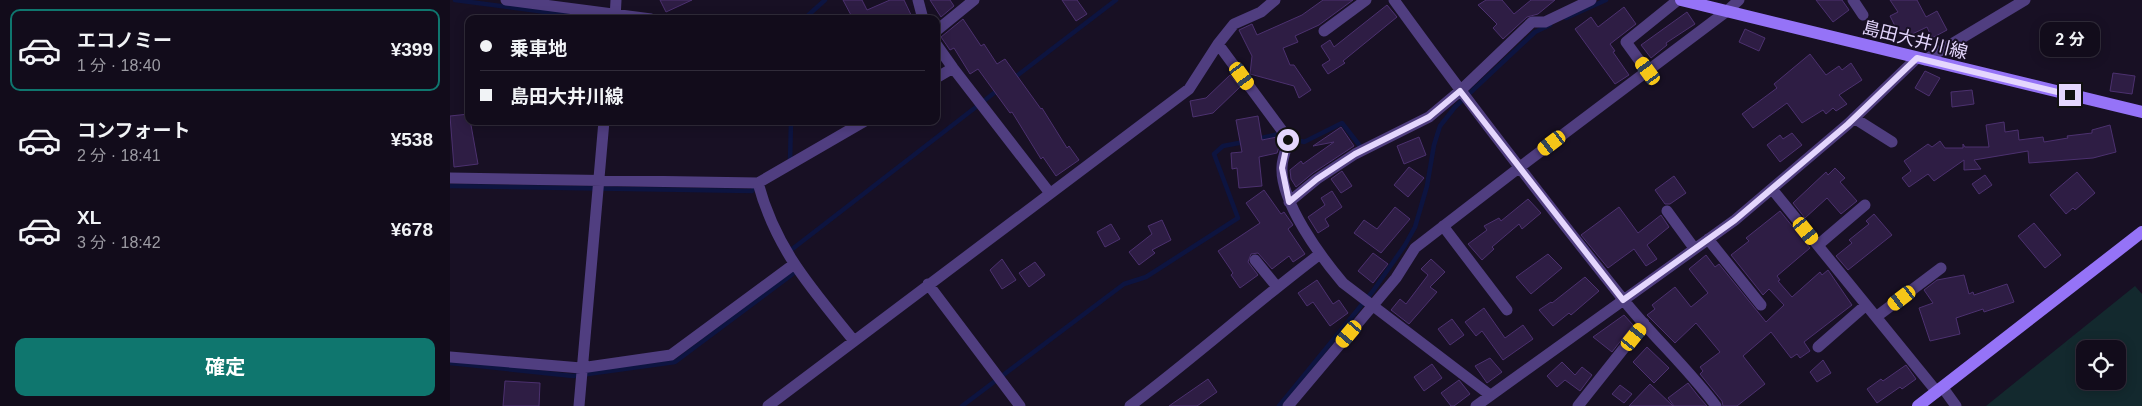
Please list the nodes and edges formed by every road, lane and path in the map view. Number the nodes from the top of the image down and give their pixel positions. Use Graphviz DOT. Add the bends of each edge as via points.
graph roads {
  1 [pos="506,0"];
  2 [pos="616,0"];
  3 [pos="918,0"];
  4 [pos="974,0"];
  5 [pos="1275,0"];
  6 [pos="1366,0"];
  7 [pos="1394,0"];
  8 [pos="1590,0"];
  9 [pos="1680,0"];
  10 [pos="1739,0"];
  11 [pos="1853,0"];
  12 [pos="2025,0"];
  13 [pos="1727,12"];
  14 [pos="602,15"];
  15 [pos="615,15"];
  16 [pos="922,15"];
  17 [pos="1863,15"];
  18 [pos="940,28"];
  19 [pos="1324,31"];
  20 [pos="1218,44"];
  21 [pos="940,50"];
  22 [pos="1921,59"];
  23 [pos="953,68"];
  24 [pos="1648,71"];
  25 [pos="940,76"];
  26 [pos="1460,91"];
  27 [pos="2142,112"];
  28 [pos="1854,118"];
  29 [pos="604,125"];
  30 [pos="857,125"];
  31 [pos="1892,142"];
  32 [pos="1520,167"];
  33 [pos="450,178"];
  34 [pos="598,181"];
  35 [pos="758,184"];
  36 [pos="1772,189"];
  37 [pos="1050,192"];
  38 [pos="1289,202"];
  39 [pos="1865,205"];
  40 [pos="1667,212"];
  41 [pos="1443,226"];
  42 [pos="2142,232"];
  43 [pos="1708,239"];
  44 [pos="1818,246"];
  45 [pos="1694,248"];
  46 [pos="1320,254"];
  47 [pos="1255,260"];
  48 [pos="793,264"];
  49 [pos="1941,268"];
  50 [pos="928,284"];
  51 [pos="1277,287"];
  52 [pos="1623,300"];
  53 [pos="1374,305"];
  54 [pos="1761,305"];
  55 [pos="1866,305"];
  56 [pos="1507,310"];
  57 [pos="1876,317"];
  58 [pos="1644,323"];
  59 [pos="854,341"];
  60 [pos="1818,347"];
  61 [pos="450,357"];
  62 [pos="581,368"];
  63 [pos="1940,390"];
  64 [pos="1490,395"];
  65 [pos="1581,405"];
  66 [pos="579,406"];
  67 [pos="768,406"];
  68 [pos="1020,406"];
  69 [pos="1130,406"];
  70 [pos="1288,406"];
  71 [pos="1476,406"];
  72 [pos="1716,406"];
  73 [pos="1918,406"];
  74 [pos="1956,406"];
  1 -- 14 [label="street"];
  2 -- 15 [label="street"];
  3 -- 16 [label="street"];
  4 -- 18 [label="street"];
  5 -- 20 [label="street" via="1262,12 1234,24"];
  6 -- 19 [label="street"];
  7 -- 26 [label="street"];
  8 -- 26 [label="street" via="1545,22 1532,22"];
  9 -- 13 [label="main road, 島田大井川線"];
  9 -- 24 [label="street" via="1626,42"];
  10 -- 13 [label="street"];
  11 -- 17 [label="street"];
  12 -- 22 [label="street"];
  13 -- 22 [label="main road, 島田大井川線"];
  13 -- 24 [label="street"];
  20 -- 37 [label="street" via="1189,89"];
  20 -- 38 [label="street" via="1288,140 1282,168"];
  21 -- 23 [label="street"];
  22 -- 27 [label="main road, 島田大井川線"];
  22 -- 28 [label="street"];
  23 -- 25 [label="street"];
  23 -- 37 [label="street"];
  24 -- 32 [label="street"];
  26 -- 32 [label="street"];
  26 -- 38 [label="street" via="1429,117 1355,154"];
  28 -- 31 [label="street"];
  28 -- 36 [label="street"];
  29 -- 34 [label="street"];
  30 -- 35 [label="street"];
  32 -- 41 [label="street"];
  32 -- 52 [label="street"];
  33 -- 34 [label="street"];
  34 -- 35 [label="street"];
  34 -- 62 [label="street"];
  35 -- 48 [label="street" via="764,205"];
  36 -- 43 [label="street"];
  36 -- 44 [label="street"];
  37 -- 50 [label="street"];
  38 -- 46 [label="street"];
  39 -- 44 [label="street"];
  40 -- 45 [label="street"];
  41 -- 53 [label="street" via="1415,248"];
  41 -- 56 [label="street"];
  42 -- 63 [label="main road"];
  43 -- 45 [label="street"];
  43 -- 54 [label="street"];
  44 -- 55 [label="street"];
  45 -- 52 [label="street"];
  46 -- 51 [label="street"];
  46 -- 53 [label="street" via="1343,283"];
  47 -- 51 [label="street"];
  48 -- 59 [label="street"];
  48 -- 62 [label="street" via="671,355"];
  49 -- 57 [label="street"];
  50 -- 59 [label="street"];
  50 -- 68 [label="street"];
  51 -- 69 [label="street"];
  52 -- 58 [label="street"];
  52 -- 64 [label="street"];
  53 -- 64 [label="street"];
  53 -- 70 [label="street"];
  55 -- 57 [label="street"];
  55 -- 60 [label="street"];
  57 -- 63 [label="street"];
  58 -- 65 [label="street"];
  58 -- 72 [label="street"];
  59 -- 67 [label="street"];
  61 -- 62 [label="street"];
  62 -- 66 [label="street"];
  63 -- 73 [label="main road"];
  63 -- 74 [label="street"];
  64 -- 71 [label="street"];
}
